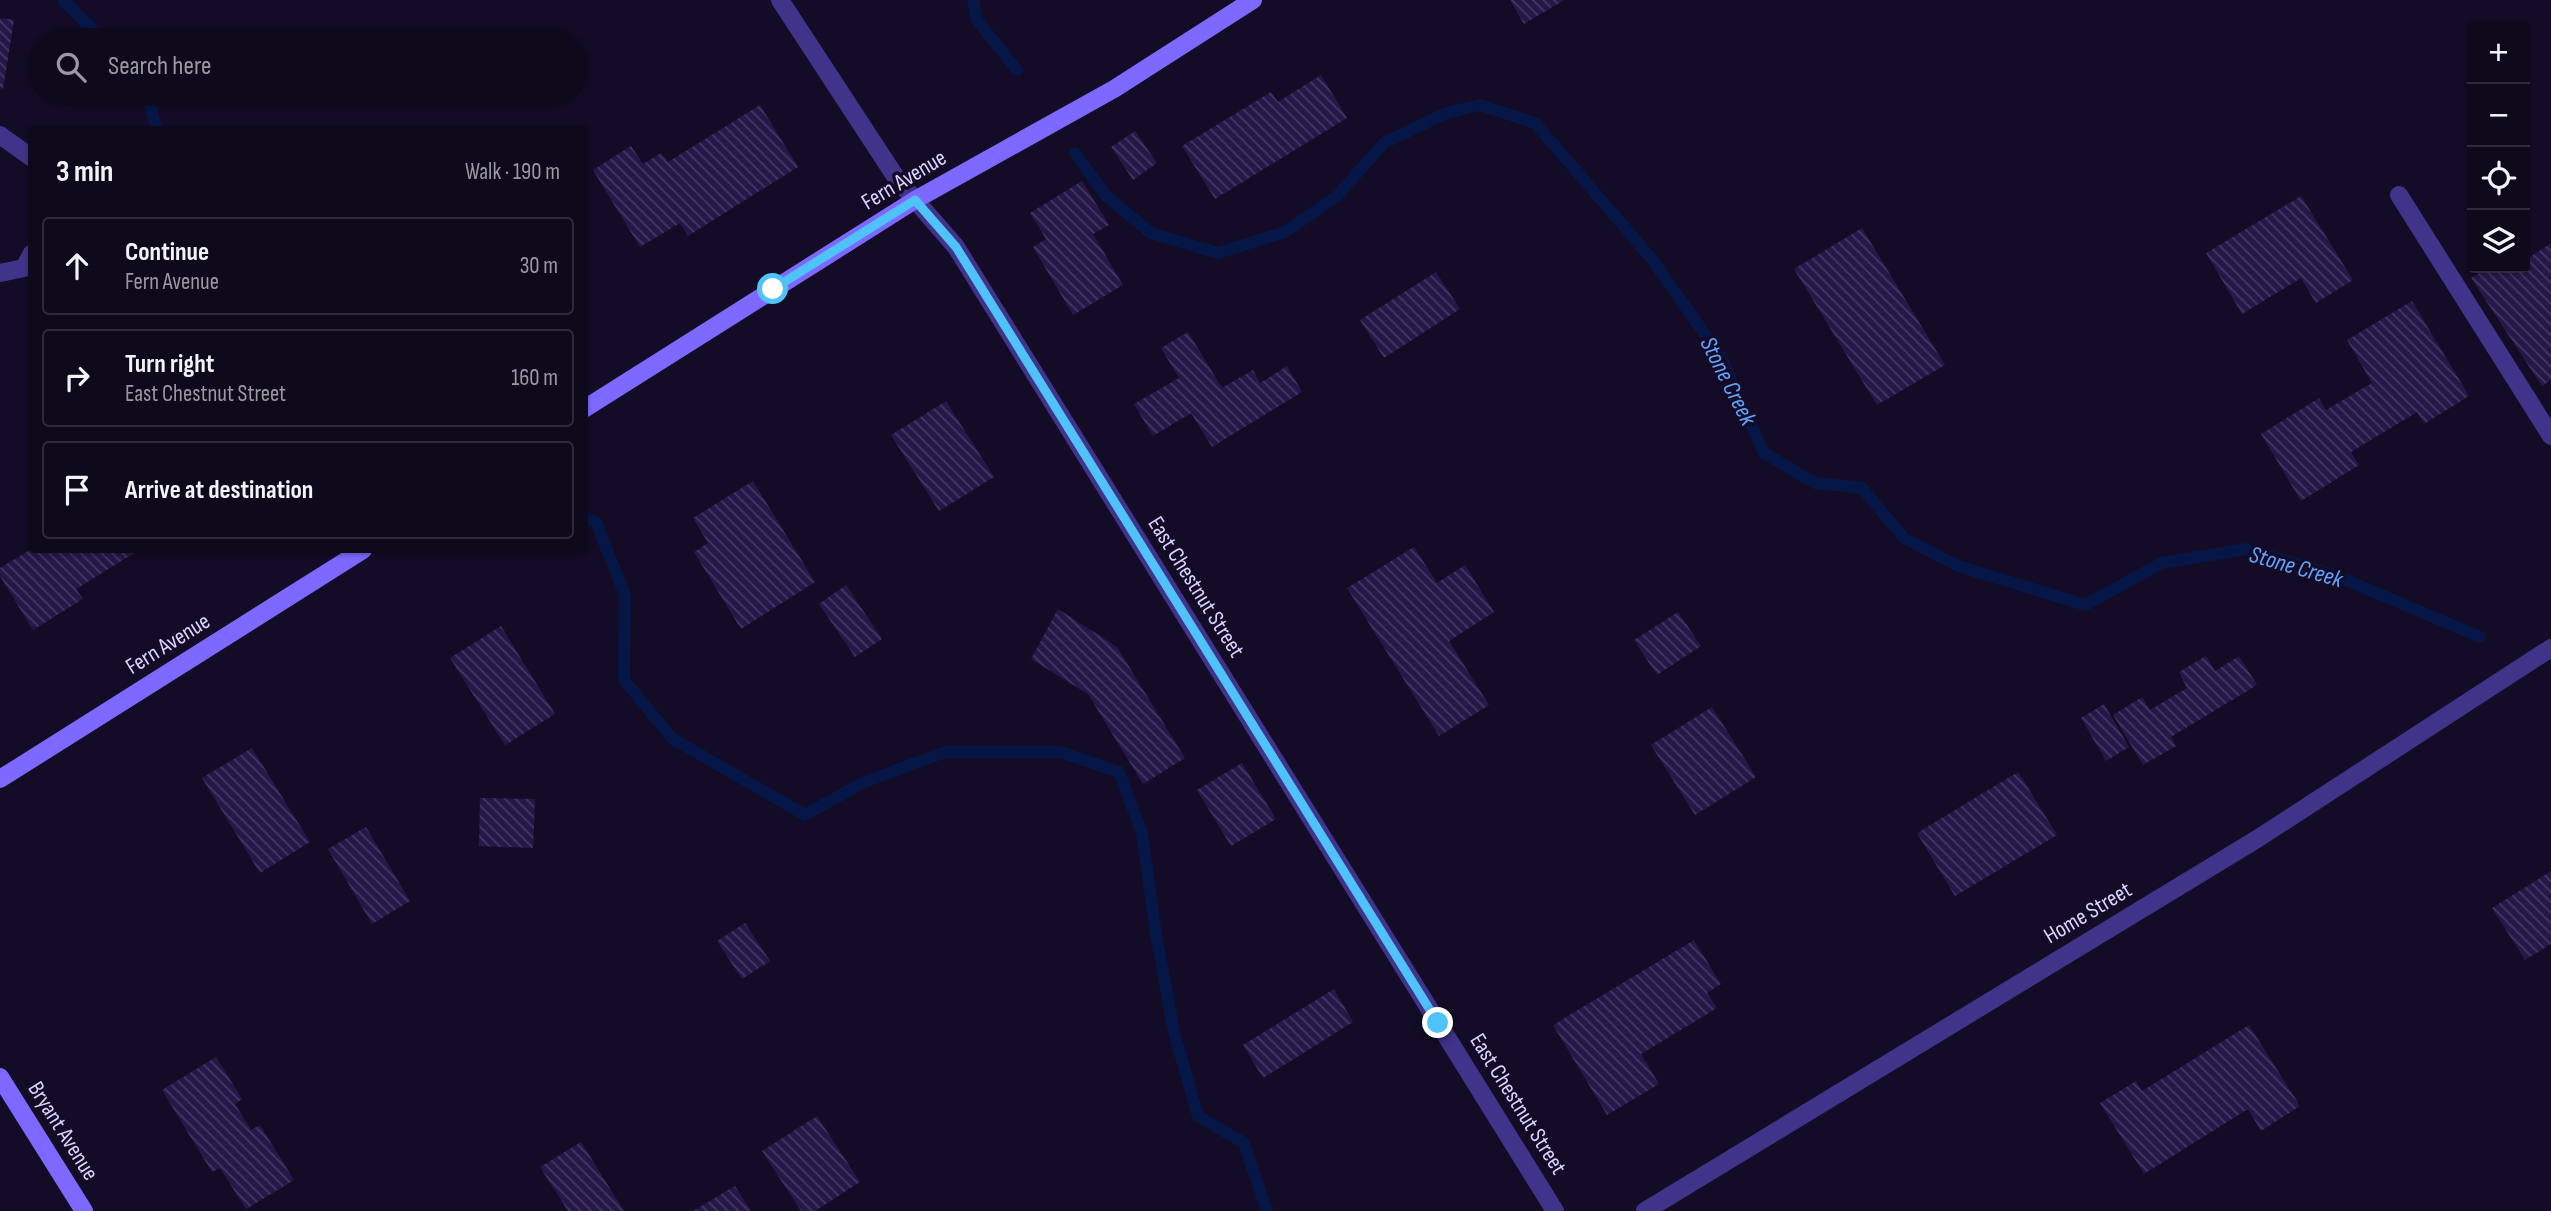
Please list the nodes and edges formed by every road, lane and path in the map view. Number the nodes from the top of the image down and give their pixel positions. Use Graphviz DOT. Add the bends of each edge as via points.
graph roads {
  1 [pos="780,0"];
  2 [pos="1253,0"];
  3 [pos="0,135"];
  4 [pos="28,155"];
  5 [pos="2399,195"];
  6 [pos="915,200"];
  7 [pos="28,260"];
  8 [pos="0,272"];
  9 [pos="588,406"];
  10 [pos="2551,436"];
  11 [pos="358,553"];
  12 [pos="2551,648"];
  13 [pos="0,779"];
  14 [pos="0,1077"];
  15 [pos="83,1211"];
  16 [pos="1555,1211"];
  17 [pos="1645,1211"];
  1 -- 6 [label="street, East Chestnut Street"];
  2 -- 6 [label="main road, Fern Avenue" via="1114,89"];
  3 -- 4 [label="street"];
  5 -- 10 [label="street"];
  6 -- 9 [label="main road, Fern Avenue"];
  6 -- 16 [label="street, East Chestnut Street" via="956,247"];
  7 -- 8 [label="street" via="24,268"];
  11 -- 13 [label="main road, Fern Avenue"];
  12 -- 17 [label="street, Home Street" via="2257,839"];
  14 -- 15 [label="main road, Bryant Avenue"];
}
